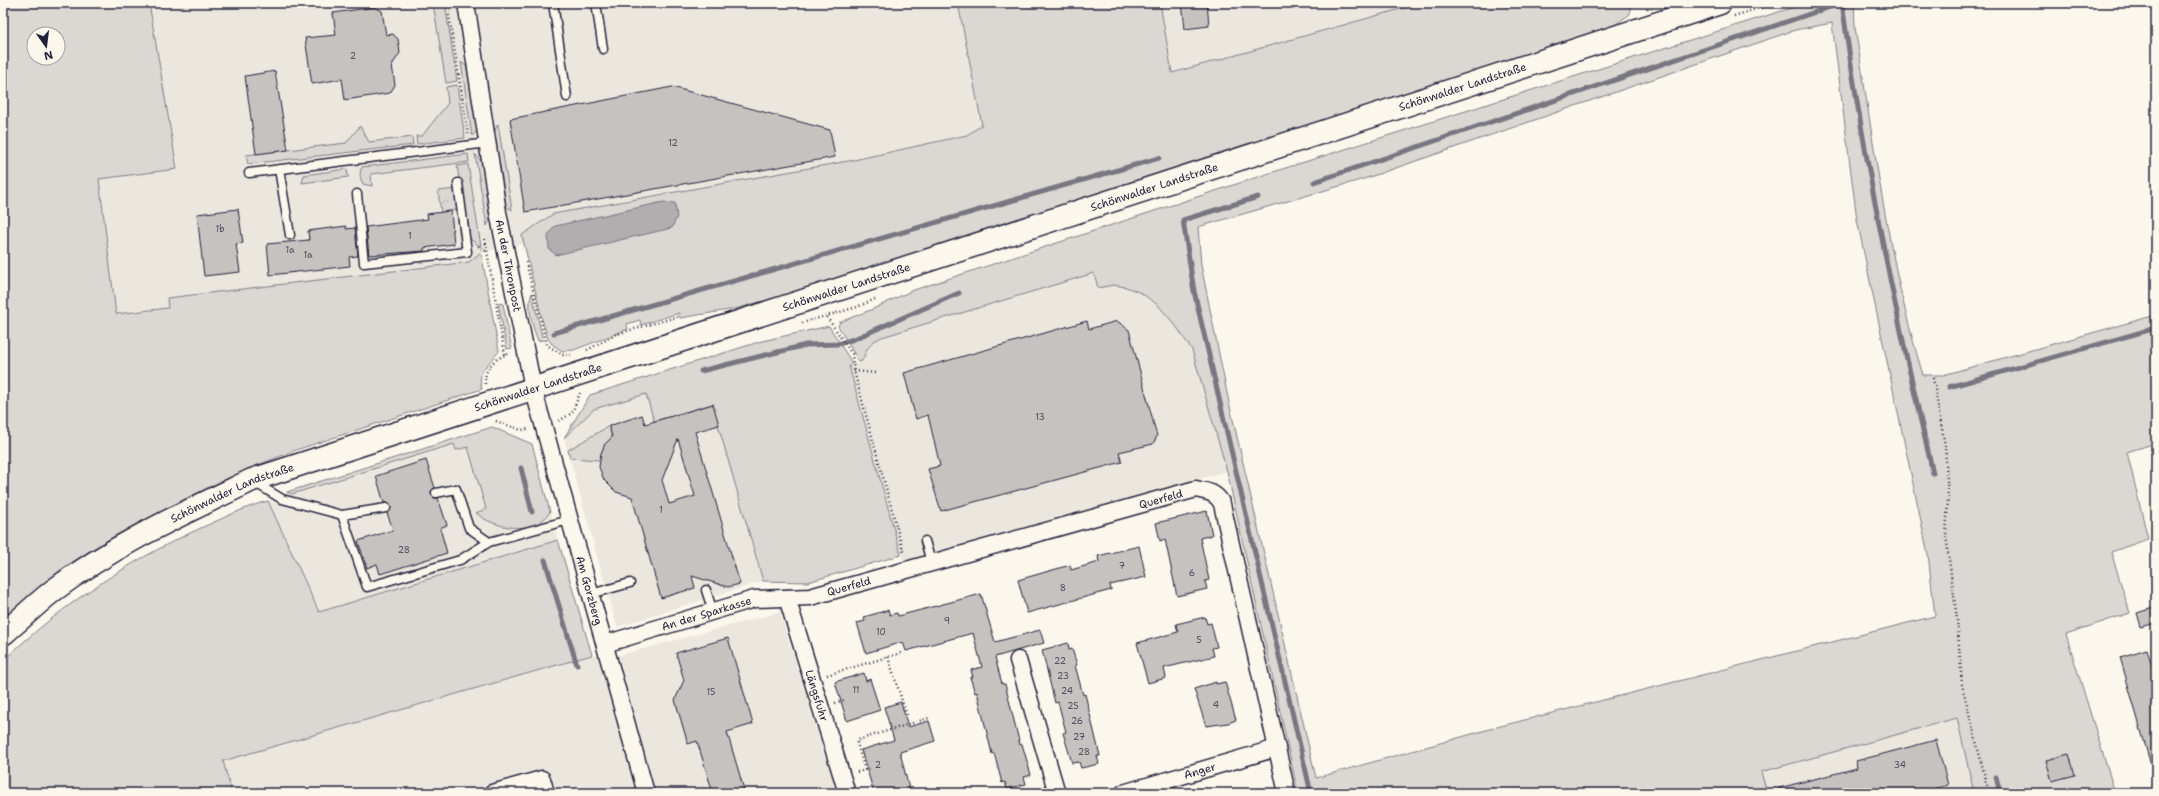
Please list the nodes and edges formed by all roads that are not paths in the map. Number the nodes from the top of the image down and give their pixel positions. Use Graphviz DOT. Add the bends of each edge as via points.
graph roads {
  1 [pos="466,3"];
  2 [pos="553,3"];
  3 [pos="596,3"];
  4 [pos="1720,3"];
  5 [pos="603,49"];
  6 [pos="567,97"];
  7 [pos="488,143"];
  8 [pos="279,169"];
  9 [pos="249,173"];
  10 [pos="458,183"];
  11 [pos="357,194"];
  12 [pos="290,235"];
  13 [pos="533,388"];
  14 [pos="252,480"];
  15 [pos="436,493"];
  16 [pos="386,508"];
  17 [pos="342,515"];
  18 [pos="569,520"];
  19 [pos="925,541"];
  20 [pos="489,542"];
  21 [pos="931,562"];
  22 [pos="630,583"];
  23 [pos="706,590"];
  24 [pos="591,594"];
  25 [pos="810,597"];
  26 [pos="787,598"];
  27 [pos="712,612"];
  28 [pos="3,634"];
  29 [pos="605,644"];
  30 [pos="1018,660"];
  31 [pos="1277,748"];
  32 [pos="492,793"];
  33 [pos="546,793"];
  34 [pos="646,793"];
  35 [pos="847,793"];
  36 [pos="1057,793"];
  37 [pos="1123,793"];
  38 [pos="1287,793"];
  1 -- 7 [label="street, An der Thronpost"];
  2 -- 6 [label="lane"];
  3 -- 5 [label="lane"];
  4 -- 13 [label="main road, Schönwalder Landstraße" via="811,300"];
  7 -- 8 [label="lane"];
  7 -- 13 [label="street, An der Thronpost" via="498,212"];
  8 -- 9 [label="lane"];
  8 -- 12 [label="lane"];
  10 -- 11 [label="lane" via="467,252 364,263"];
  13 -- 14 [label="main road, Schönwalder Landstraße"];
  13 -- 18 [label="street, Am Gorzberg"];
  14 -- 17 [label="lane" via="282,499"];
  14 -- 28 [label="main road, Schönwalder Landstraße" via="155,528 102,558 54,590"];
  15 -- 20 [label="lane" via="456,488 469,528"];
  16 -- 17 [label="lane"];
  17 -- 20 [label="lane" via="367,586 460,560"];
  18 -- 20 [label="lane"];
  18 -- 24 [label="street, Am Gorzberg"];
  19 -- 21 [label="lane"];
  21 -- 25 [label="street, Querfeld"];
  21 -- 31 [label="street, Querfeld" via="1196,489 1213,493 1222,504"];
  22 -- 24 [label="lane"];
  23 -- 27 [label="lane"];
  24 -- 29 [label="street, Am Gorzberg"];
  25 -- 26 [label="street, An der Sparkasse"];
  26 -- 27 [label="street, An der Sparkasse" via="754,599"];
  26 -- 35 [label="street, Längsfuhr"];
  27 -- 29 [label="street, An der Sparkasse"];
  29 -- 34 [label="street, Am Gorzberg"];
  30 -- 36 [label="street"];
  31 -- 37 [label="street, Anger"];
  31 -- 38 [label="street, Querfeld"];
  32 -- 33 [label="street" via="542,779"];
}
